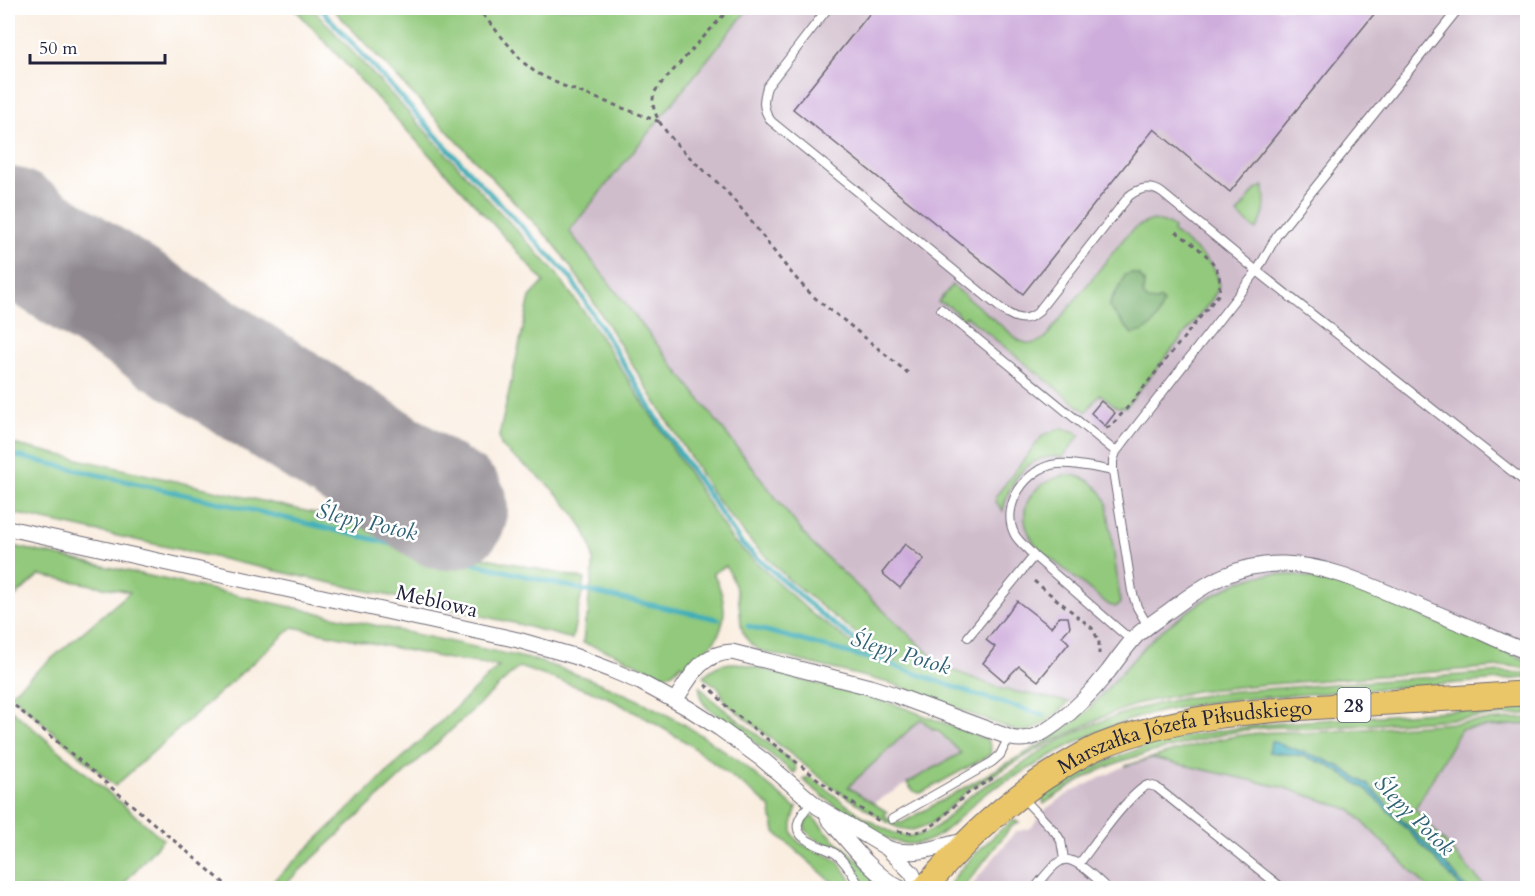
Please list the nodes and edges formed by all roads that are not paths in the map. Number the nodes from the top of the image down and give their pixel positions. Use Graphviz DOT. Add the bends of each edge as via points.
graph roads {
  1 [pos="828,8"];
  2 [pos="1459,8"];
  3 [pos="1257,271"];
  4 [pos="941,309"];
  5 [pos="1116,452"];
  6 [pos="1113,471"];
  7 [pos="1527,484"];
  8 [pos="8,528"];
  9 [pos="1034,556"];
  10 [pos="1148,626"];
  11 [pos="968,637"];
  12 [pos="1132,640"];
  13 [pos="1527,651"];
  14 [pos="1527,693"];
  15 [pos="675,701"];
  16 [pos="1009,737"];
  17 [pos="1020,795"];
  18 [pos="815,804"];
  19 [pos="892,819"];
  20 [pos="968,840"];
  21 [pos="887,848"];
  22 [pos="1064,859"];
  23 [pos="1079,864"];
  24 [pos="861,888"];
  25 [pos="900,888"];
  26 [pos="919,888"];
  27 [pos="925,888"];
  28 [pos="1035,888"];
  29 [pos="1107,888"];
  30 [pos="1282,888"];
  1 -- 3 [label="lane" via="767,87 764,111 771,121 1009,315 1024,319 1037,314 1126,200 1145,188 1162,193"];
  2 -- 3 [label="lane" via="1277,235"];
  3 -- 5 [label="lane"];
  3 -- 7 [label="lane"];
  4 -- 5 [label="lane"];
  5 -- 6 [label="lane"];
  6 -- 9 [label="lane" via="1057,464 1030,477 1014,498 1010,515 1014,534"];
  6 -- 10 [label="lane" via="1132,591"];
  8 -- 15 [label="street, Meblowa" via="518,640 611,670"];
  9 -- 11 [label="lane"];
  9 -- 12 [label="lane"];
  10 -- 12 [label="street"];
  10 -- 13 [label="street" via="1228,573 1262,565 1304,565 1349,576"];
  12 -- 16 [label="street" via="1096,687 1067,716 1036,737"];
  14 -- 17 [label="main road, Marszałka Józefa Piłsudskiego / 28" via="1289,709 1194,720 1100,746"];
  15 -- 16 [label="street" via="703,662 732,652 895,694"];
  15 -- 18 [label="street, Meblowa" via="732,737"];
  16 -- 19 [label="lane" via="992,762"];
  17 -- 20 [label="main road, Marszałka Józefa Piłsudskiego / 28"];
  17 -- 22 [label="lane" via="1056,833"];
  18 -- 21 [label="street, Meblowa"];
  18 -- 24 [label="lane" via="800,817 797,824 801,835 839,857"];
  18 -- 25 [label="street, Meblowa" via="880,875"];
  20 -- 21 [label="street, Meblowa" via="917,852"];
  20 -- 27 [label="main road, Marszałka Józefa Piłsudskiego / 28"];
  21 -- 26 [label="street, Meblowa" via="912,873"];
  22 -- 23 [label="lane"];
  22 -- 28 [label="lane"];
  23 -- 29 [label="lane"];
  23 -- 30 [label="lane" via="1129,800 1148,785 1156,787"];
}
